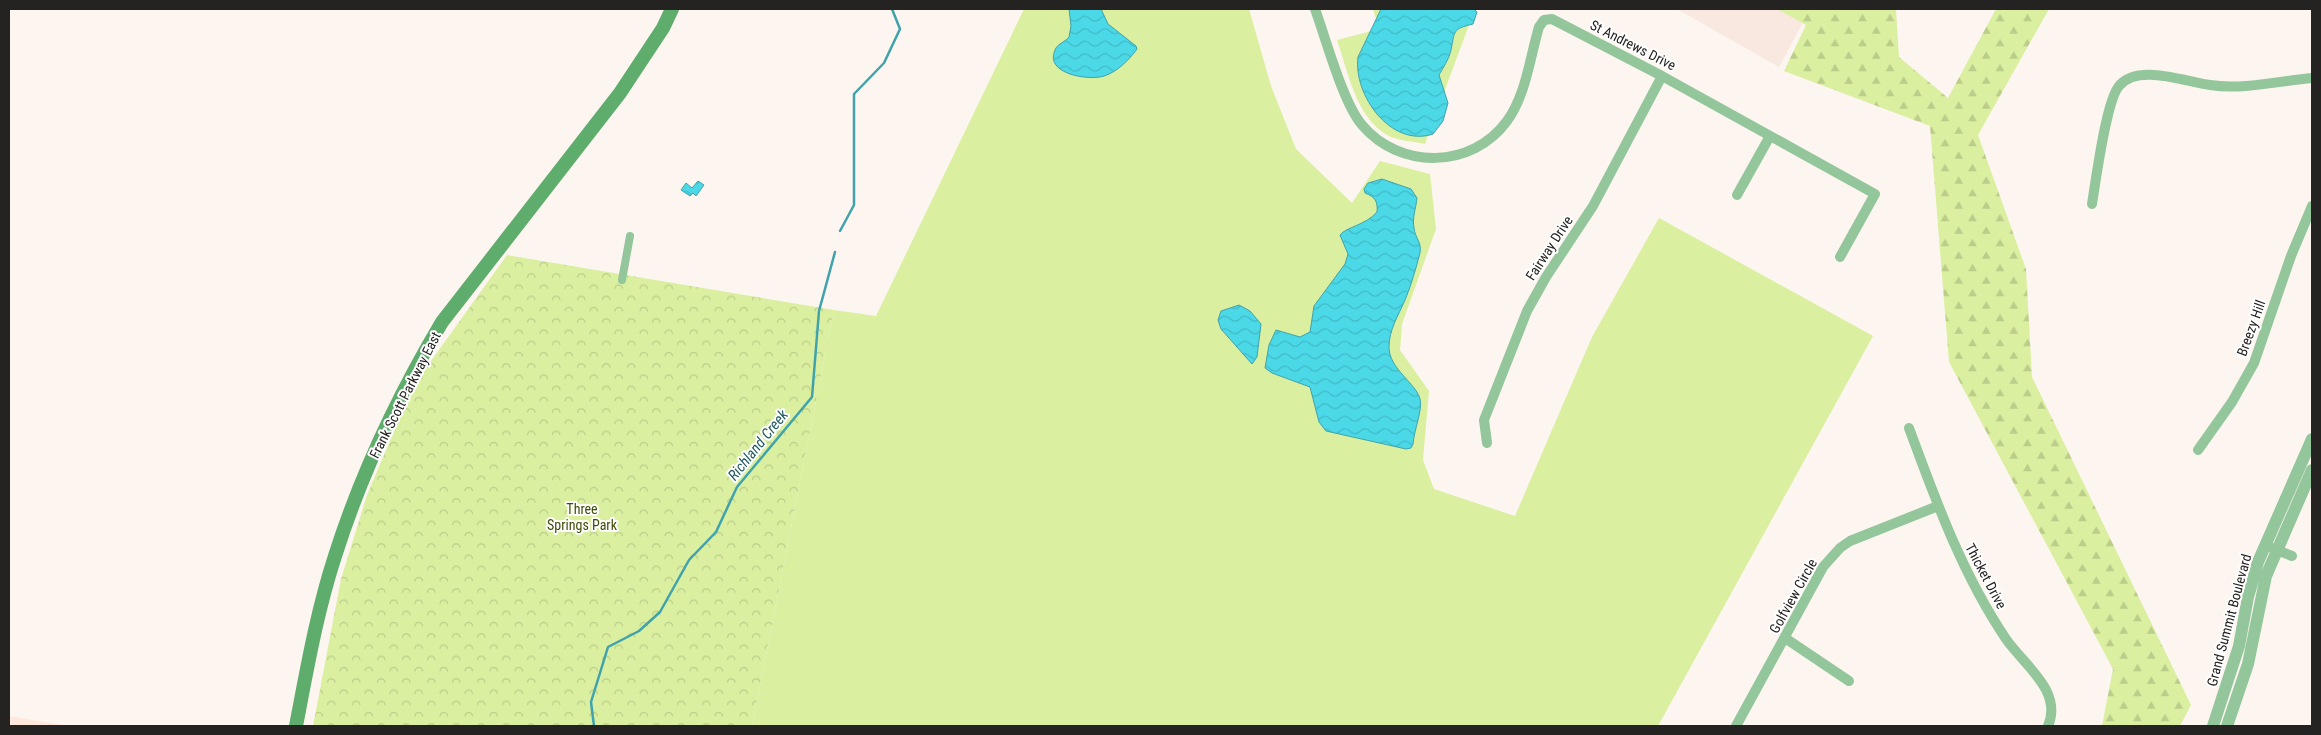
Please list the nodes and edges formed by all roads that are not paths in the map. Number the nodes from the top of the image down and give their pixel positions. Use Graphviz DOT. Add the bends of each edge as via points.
graph roads {
  1 [pos="672,9"];
  2 [pos="1315,9"];
  3 [pos="1662,76"];
  4 [pos="2312,78"];
  5 [pos="1770,136"];
  6 [pos="1737,196"];
  7 [pos="2092,204"];
  8 [pos="2312,206"];
  9 [pos="630,236"];
  10 [pos="1840,257"];
  11 [pos="622,280"];
  12 [pos="1909,428"];
  13 [pos="2312,439"];
  14 [pos="1487,444"];
  15 [pos="2198,450"];
  16 [pos="2312,470"];
  17 [pos="1938,506"];
  18 [pos="2271,547"];
  19 [pos="2292,556"];
  20 [pos="1785,638"];
  21 [pos="1849,681"];
  22 [pos="296,726"];
  23 [pos="1736,726"];
  24 [pos="2048,726"];
  25 [pos="2213,726"];
  26 [pos="2227,726"];
  1 -- 22 [label="main road, Frank Scott Parkway East" via="620,93 454,307 420,358 372,457 334,558 320,608"];
  2 -- 3 [label="street, St Andrews Drive" via="1348,99 1362,124 1383,144 1408,156 1434,159 1462,154 1488,141 1507,120 1520,97 1539,27 1544,20 1552,19"];
  3 -- 5 [label="street, St Andrews Drive"];
  3 -- 14 [label="street, Fairway Drive" via="1593,206 1527,311 1484,420"];
  4 -- 7 [label="street" via="2212,86 2149,74 2131,76 2119,85 2111,101"];
  5 -- 6 [label="street"];
  5 -- 10 [label="street, St Andrews Drive" via="1875,194"];
  8 -- 15 [label="street, Breezy Hill" via="2290,256 2254,363 2232,402"];
  9 -- 11 [label="street"];
  12 -- 17 [label="street, Thicket Drive"];
  13 -- 18 [label="street, Grand Summit Boulevard"];
  16 -- 18 [label="street, Grand Summit Boulevard"];
  17 -- 20 [label="street, Golfview Circle" via="1840,548 1823,567"];
  17 -- 24 [label="street, Thicket Drive" via="1978,595 2049,695 2052,711"];
  18 -- 19 [label="street"];
  18 -- 25 [label="street, Grand Summit Boulevard" via="2248,597 2239,646"];
  18 -- 26 [label="street, Grand Summit Boulevard" via="2248,664"];
  20 -- 21 [label="street"];
  20 -- 23 [label="street, Golfview Circle"];
}
